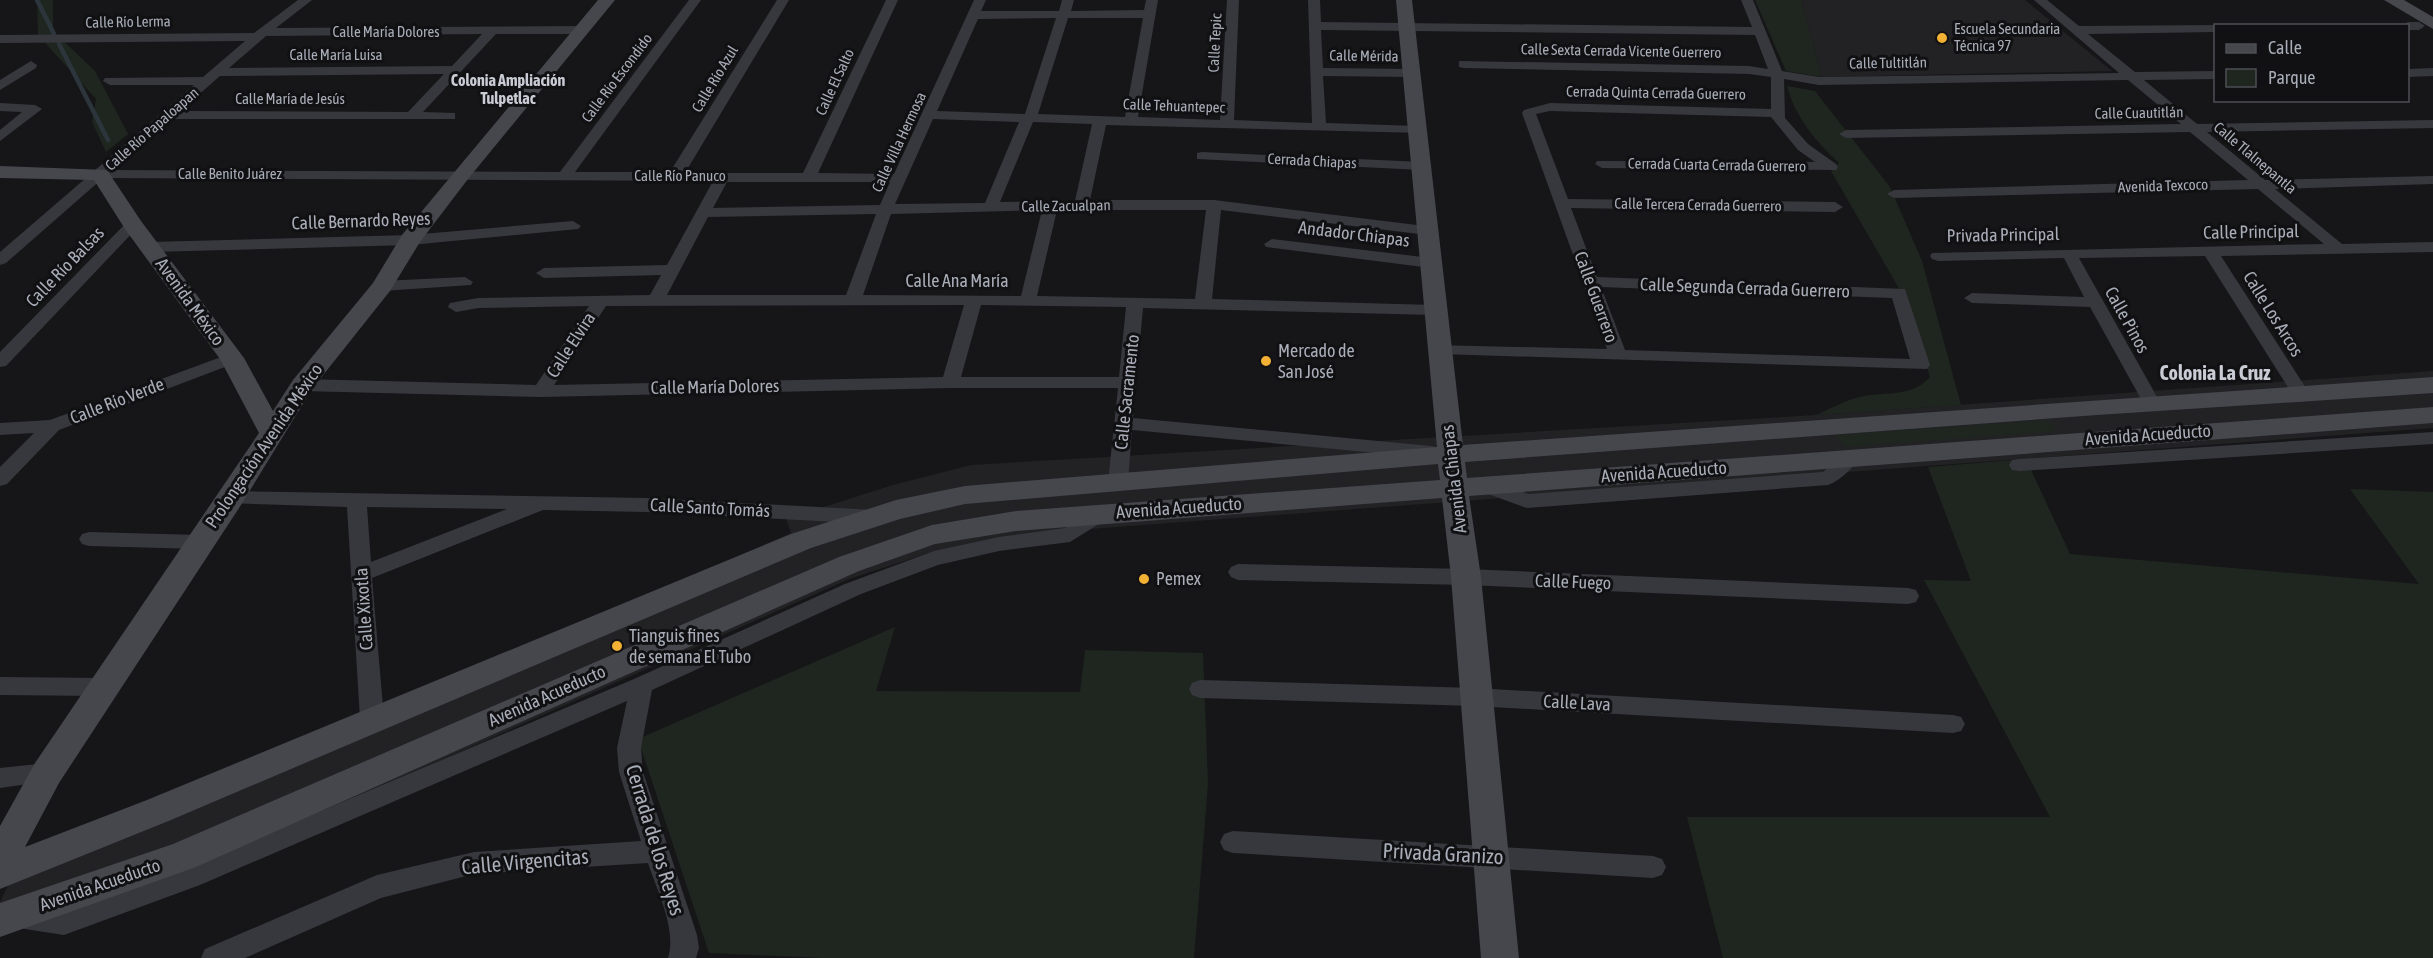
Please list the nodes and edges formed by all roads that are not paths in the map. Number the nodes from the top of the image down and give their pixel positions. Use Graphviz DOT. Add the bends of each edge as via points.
graph roads {
  1 [pos="306,0"];
  2 [pos="607,0"];
  3 [pos="695,0"];
  4 [pos="783,0"];
  5 [pos="892,0"];
  6 [pos="980,0"];
  7 [pos="1068,0"];
  8 [pos="1152,0"];
  9 [pos="1233,0"];
  10 [pos="1314,0"];
  11 [pos="1404,0"];
  12 [pos="1747,0"];
  13 [pos="2040,0"];
  14 [pos="2392,0"];
  15 [pos="1064,14"];
  16 [pos="1149,14"];
  17 [pos="973,15"];
  18 [pos="2420,25"];
  19 [pos="1315,26"];
  20 [pos="1407,27"];
  21 [pos="2214,28"];
  22 [pos="581,30"];
  23 [pos="2076,30"];
  24 [pos="1759,31"];
  25 [pos="491,32"];
  26 [pos="260,35"];
  27 [pos="3,42"];
  28 [pos="1464,64"];
  29 [pos="31,65"];
  30 [pos="454,70"];
  31 [pos="1316,72"];
  32 [pos="2433,72"];
  33 [pos="1412,73"];
  34 [pos="2409,73"];
  35 [pos="1777,75"];
  36 [pos="2131,75"];
  37 [pos="2214,75"];
  38 [pos="212,76"];
  39 [pos="110,81"];
  40 [pos="0,86"];
  41 [pos="0,107"];
  42 [pos="1534,110"];
  43 [pos="1777,113"];
  44 [pos="168,115"];
  45 [pos="929,115"];
  46 [pos="412,116"];
  47 [pos="450,116"];
  48 [pos="1028,118"];
  49 [pos="1100,120"];
  50 [pos="1131,121"];
  51 [pos="1227,124"];
  52 [pos="2433,124"];
  53 [pos="1319,127"];
  54 [pos="2195,129"];
  55 [pos="1418,130"];
  56 [pos="1846,134"];
  57 [pos="0,137"];
  58 [pos="1202,156"];
  59 [pos="1602,164"];
  60 [pos="1422,166"];
  61 [pos="0,172"];
  62 [pos="100,174"];
  63 [pos="461,175"];
  64 [pos="565,175"];
  65 [pos="676,175"];
  66 [pos="723,176"];
  67 [pos="808,178"];
  68 [pos="900,178"];
  69 [pos="2433,180"];
  70 [pos="2259,183"];
  71 [pos="1894,194"];
  72 [pos="1561,203"];
  73 [pos="1051,205"];
  74 [pos="1082,205"];
  75 [pos="1214,205"];
  76 [pos="991,207"];
  77 [pos="1834,207"];
  78 [pos="885,210"];
  79 [pos="702,213"];
  80 [pos="133,224"];
  81 [pos="573,226"];
  82 [pos="1428,230"];
  83 [pos="410,240"];
  84 [pos="1272,244"];
  85 [pos="150,247"];
  86 [pos="2433,247"];
  87 [pos="2339,249"];
  88 [pos="2211,253"];
  89 [pos="2069,254"];
  90 [pos="1938,256"];
  91 [pos="0,260"];
  92 [pos="1431,263"];
  93 [pos="672,270"];
  94 [pos="544,273"];
  95 [pos="465,282"];
  96 [pos="1590,282"];
  97 [pos="382,286"];
  98 [pos="1972,298"];
  99 [pos="853,299"];
  100 [pos="601,300"];
  101 [pos="656,300"];
  102 [pos="974,301"];
  103 [pos="1028,301"];
  104 [pos="2094,302"];
  105 [pos="1135,303"];
  106 [pos="1203,303"];
  107 [pos="456,308"];
  108 [pos="1435,309"];
  109 [pos="1440,349"];
  110 [pos="1617,353"];
  111 [pos="232,358"];
  112 [pos="0,362"];
  113 [pos="950,382"];
  114 [pos="1127,383"];
  115 [pos="302,385"];
  116 [pos="2433,385"];
  117 [pos="541,391"];
  118 [pos="2302,396"];
  119 [pos="2152,404"];
  120 [pos="2433,415"];
  121 [pos="1124,423"];
  122 [pos="52,426"];
  123 [pos="0,429"];
  124 [pos="272,434"];
  125 [pos="2433,438"];
  126 [pos="1450,453"];
  127 [pos="2019,465"];
  128 [pos="0,479"];
  129 [pos="1118,482"];
  130 [pos="1454,487"];
  131 [pos="231,498"];
  132 [pos="356,499"];
  133 [pos="546,502"];
  134 [pos="1100,514"];
  135 [pos="875,517"];
  136 [pos="89,539"];
  137 [pos="199,542"];
  138 [pos="1238,572"];
  139 [pos="361,574"];
  140 [pos="1466,577"];
  141 [pos="1908,596"];
  142 [pos="642,685"];
  143 [pos="0,686"];
  144 [pos="102,687"];
  145 [pos="1200,689"];
  146 [pos="1475,697"];
  147 [pos="372,718"];
  148 [pos="1953,724"];
  149 [pos="47,773"];
  150 [pos="0,778"];
  151 [pos="1233,842"];
  152 [pos="656,851"];
  153 [pos="1490,857"];
  154 [pos="0,859"];
  155 [pos="1653,867"];
  156 [pos="0,873"];
  157 [pos="5,918"];
  158 [pos="222,954"];
  159 [pos="682,958"];
  160 [pos="1500,958"];
  1 -- 26 [label="street, Calle Río Papaloapan"];
  2 -- 22 [label="street, Prolongación Avenida México"];
  3 -- 64 [label="street, Calle Río Escondido"];
  4 -- 65 [label="street, Calle Río Azul"];
  5 -- 67 [label="street, Calle El Salto"];
  6 -- 17 [label="street, Calle Villa Hermosa"];
  7 -- 15 [label="street"];
  8 -- 16 [label="street"];
  9 -- 51 [label="street, Calle Tepic"];
  10 -- 19 [label="street, Calle Mérida"];
  11 -- 20 [label="street, Avenida Chiapas"];
  12 -- 24 [label="street"];
  13 -- 23 [label="street, Calle Tlalnepantla"];
  14 -- 18 [label="street"];
  15 -- 16 [label="street"];
  15 -- 17 [label="street"];
  15 -- 48 [label="street"];
  16 -- 50 [label="street"];
  17 -- 45 [label="street, Calle Villa Hermosa"];
  19 -- 20 [label="street"];
  19 -- 31 [label="street, Calle Mérida"];
  20 -- 24 [label="street"];
  20 -- 33 [label="street, Avenida Chiapas"];
  21 -- 23 [label="street"];
  22 -- 25 [label="street, Calle María Dolores"];
  22 -- 63 [label="street, Prolongación Avenida México"];
  23 -- 36 [label="street, Calle Tlalnepantla"];
  24 -- 35 [label="street"];
  25 -- 26 [label="street, Calle María Dolores"];
  25 -- 30 [label="street"];
  26 -- 27 [label="street, Calle Río Lerma"];
  26 -- 38 [label="street, Calle Río Papaloapan"];
  28 -- 35 [label="street, Calle Sexta Cerrada Vicente Guerrero" via="1749,70"];
  29 -- 40 [label="street"];
  30 -- 38 [label="street, Calle María Luisa"];
  30 -- 46 [label="street"];
  31 -- 33 [label="street, Calle Mérida"];
  31 -- 53 [label="street, Calle Mérida"];
  32 -- 34 [label="street"];
  33 -- 55 [label="street, Avenida Chiapas"];
  35 -- 36 [label="street, Calle Tultitlán" via="1819,81"];
  35 -- 43 [label="street"];
  36 -- 37 [label="street, Calle Tultitlán"];
  36 -- 54 [label="street, Calle Tlalnepantla"];
  38 -- 39 [label="street, Calle María Luisa"];
  38 -- 44 [label="street, Calle Río Papaloapan"];
  41 -- 57 [label="street" via="35,109"];
  42 -- 43 [label="street, Cerrada Quinta Cerrada Guerrero" via="1550,107"];
  42 -- 72 [label="street, Calle Guerrero" via="1529,113 1530,119"];
  43 -- 59 [label="street, Cerrada Cuarta Cerrada Guerrero" via="1803,147 1831,167"];
  44 -- 46 [label="street, Calle María de Jesús"];
  44 -- 62 [label="street, Calle Río Papaloapan"];
  45 -- 48 [label="street, Calle Tehuantepec"];
  45 -- 68 [label="street, Calle Villa Hermosa"];
  46 -- 47 [label="street, Calle María de Jesús"];
  48 -- 49 [label="street, Calle Tehuantepec"];
  48 -- 76 [label="street"];
  49 -- 50 [label="street, Calle Tehuantepec"];
  49 -- 74 [label="street"];
  50 -- 51 [label="street, Calle Tehuantepec"];
  51 -- 53 [label="street, Calle Tehuantepec"];
  52 -- 54 [label="street, Calle Cuautitlán"];
  53 -- 55 [label="street, Calle Tehuantepec"];
  54 -- 56 [label="street, Calle Cuautitlán"];
  54 -- 70 [label="street, Calle Tlalnepantla"];
  55 -- 60 [label="street, Avenida Chiapas"];
  58 -- 60 [label="street, Cerrada Chiapas"];
  60 -- 82 [label="street, Avenida Chiapas"];
  61 -- 62 [label="street, Calle Benito Juárez"];
  62 -- 63 [label="street, Calle Benito Juárez"];
  62 -- 80 [label="street, Avenida México"];
  62 -- 91 [label="street, Calle Río Papaloapan"];
  63 -- 64 [label="street, Calle Río Panuco"];
  63 -- 83 [label="street, Prolongación Avenida México"];
  64 -- 65 [label="street, Calle Río Panuco"];
  65 -- 66 [label="street, Calle Río Panuco"];
  66 -- 67 [label="street, Calle Río Panuco"];
  66 -- 79 [label="street"];
  67 -- 68 [label="street, Calle Río Panuco"];
  68 -- 78 [label="street, Calle Villa Hermosa"];
  69 -- 70 [label="street, Avenida Texcoco"];
  70 -- 71 [label="street, Avenida Texcoco"];
  70 -- 87 [label="street, Calle Tlalnepantla"];
  72 -- 77 [label="street, Calle Tercera Cerrada Guerrero"];
  72 -- 96 [label="street, Calle Guerrero"];
  73 -- 74 [label="street, Calle Zacualpan"];
  73 -- 76 [label="street, Calle Zacualpan"];
  73 -- 103 [label="street"];
  74 -- 75 [label="street, Calle Zacualpan"];
  75 -- 82 [label="street, Calle Zacualpan"];
  75 -- 106 [label="street"];
  76 -- 78 [label="street, Calle Zacualpan"];
  78 -- 79 [label="street, Calle Zacualpan"];
  78 -- 99 [label="street, Calle Villa Hermosa"];
  79 -- 93 [label="street"];
  80 -- 85 [label="street, Avenida México"];
  80 -- 112 [label="street, Calle Río Balsas"];
  81 -- 83 [label="street, Calle Bernardo Reyes"];
  82 -- 92 [label="street, Avenida Chiapas"];
  83 -- 85 [label="street, Calle Bernardo Reyes"];
  83 -- 97 [label="street, Prolongación Avenida México"];
  84 -- 92 [label="street, Andador Chiapas"];
  85 -- 111 [label="street, Avenida México"];
  86 -- 87 [label="street, Calle Principal"];
  87 -- 88 [label="street, Calle Principal"];
  88 -- 89 [label="street, Calle Principal"];
  88 -- 118 [label="street, Calle Los Arcos"];
  89 -- 90 [label="street, Privada Principal"];
  89 -- 104 [label="street, Calle Pinos"];
  92 -- 108 [label="street, Avenida Chiapas"];
  93 -- 94 [label="street"];
  93 -- 101 [label="street"];
  95 -- 97 [label="street"];
  96 -- 110 [label="street, Calle Guerrero"];
  96 -- 110 [label="street, Calle Segunda Cerrada Guerrero" via="1899,293 1921,365"];
  97 -- 115 [label="street, Prolongación Avenida México"];
  98 -- 104 [label="street"];
  99 -- 101 [label="street, Calle Ana María"];
  99 -- 102 [label="street, Calle Ana María"];
  100 -- 101 [label="street, Calle Ana María"];
  100 -- 107 [label="street, Calle Ana María" via="478,303"];
  100 -- 117 [label="street, Calle Elvira"];
  102 -- 103 [label="street, Calle Ana María"];
  102 -- 113 [label="street"];
  103 -- 105 [label="street, Calle Ana María"];
  104 -- 119 [label="street, Calle Pinos"];
  105 -- 106 [label="street, Calle Ana María"];
  105 -- 114 [label="street, Calle Sacramento"];
  106 -- 108 [label="street, Calle Ana María"];
  108 -- 109 [label="street, Avenida Chiapas"];
  109 -- 110 [label="street, Calle Guerrero"];
  109 -- 126 [label="street, Avenida Chiapas"];
  111 -- 122 [label="street, Calle Río Verde"];
  111 -- 124 [label="street, Avenida México"];
  113 -- 114 [label="street, Calle María Dolores"];
  113 -- 117 [label="street, Calle María Dolores"];
  114 -- 121 [label="street, Calle Sacramento"];
  115 -- 117 [label="street, Calle María Dolores"];
  115 -- 124 [label="street, Prolongación Avenida México"];
  116 -- 118 [label="street, Avenida Acueducto"];
  118 -- 119 [label="street, Avenida Acueducto"];
  119 -- 126 [label="street, Avenida Acueducto"];
  120 -- 130 [label="street, Avenida Acueducto"];
  121 -- 126 [label="street"];
  121 -- 129 [label="street, Calle Sacramento"];
  122 -- 123 [label="street, Calle Río Verde"];
  122 -- 128 [label="street"];
  124 -- 131 [label="street, Prolongación Avenida México"];
  125 -- 127 [label="street, Avenida Acueducto"];
  126 -- 129 [label="street, Avenida Acueducto"];
  126 -- 130 [label="street, Avenida Chiapas"];
  129 -- 135 [label="street, Avenida Acueducto" via="965,495"];
  130 -- 134 [label="street, Avenida Acueducto"];
  130 -- 140 [label="street, Avenida Chiapas"];
  131 -- 132 [label="street, Calle Santo Tomás"];
  131 -- 137 [label="street, Prolongación Avenida México"];
  132 -- 133 [label="street, Calle Santo Tomás"];
  132 -- 139 [label="street, Calle Xixotla"];
  133 -- 135 [label="street, Calle Santo Tomás"];
  133 -- 139 [label="street, Calle Santo Tomás"];
  134 -- 142 [label="street" via="1070,535 999,544 924,562 853,589"];
  134 -- 157 [label="street, Avenida Acueducto" via="1016,521 932,535 849,564 183,856"];
  135 -- 147 [label="street, Avenida Acueducto" via="801,541"];
  136 -- 137 [label="street"];
  137 -- 144 [label="street, Prolongación Avenida México"];
  138 -- 140 [label="street, Calle Fuego"];
  139 -- 147 [label="street, Calle Xixotla"];
  140 -- 141 [label="street, Calle Fuego"];
  140 -- 146 [label="street, Avenida Chiapas"];
  142 -- 152 [label="street, Cerrada de los Reyes" via="629,748 631,772"];
  142 -- 157 [label="street" via="200,874 64,923"];
  143 -- 144 [label="street"];
  144 -- 149 [label="street, Prolongación Avenida México"];
  145 -- 146 [label="street, Calle Lava"];
  146 -- 148 [label="street, Calle Lava"];
  146 -- 153 [label="street, Avenida Chiapas"];
  147 -- 156 [label="street, Avenida Acueducto"];
  149 -- 150 [label="street"];
  149 -- 154 [label="street, Prolongación Avenida México"];
  151 -- 153 [label="street, Privada Granizo"];
  152 -- 158 [label="street, Calle Virgencitas" via="474,863 377,887"];
  152 -- 159 [label="street, Cerrada de los Reyes" via="684,935"];
  153 -- 155 [label="street, Privada Granizo"];
  153 -- 160 [label="street, Avenida Chiapas"];
}
